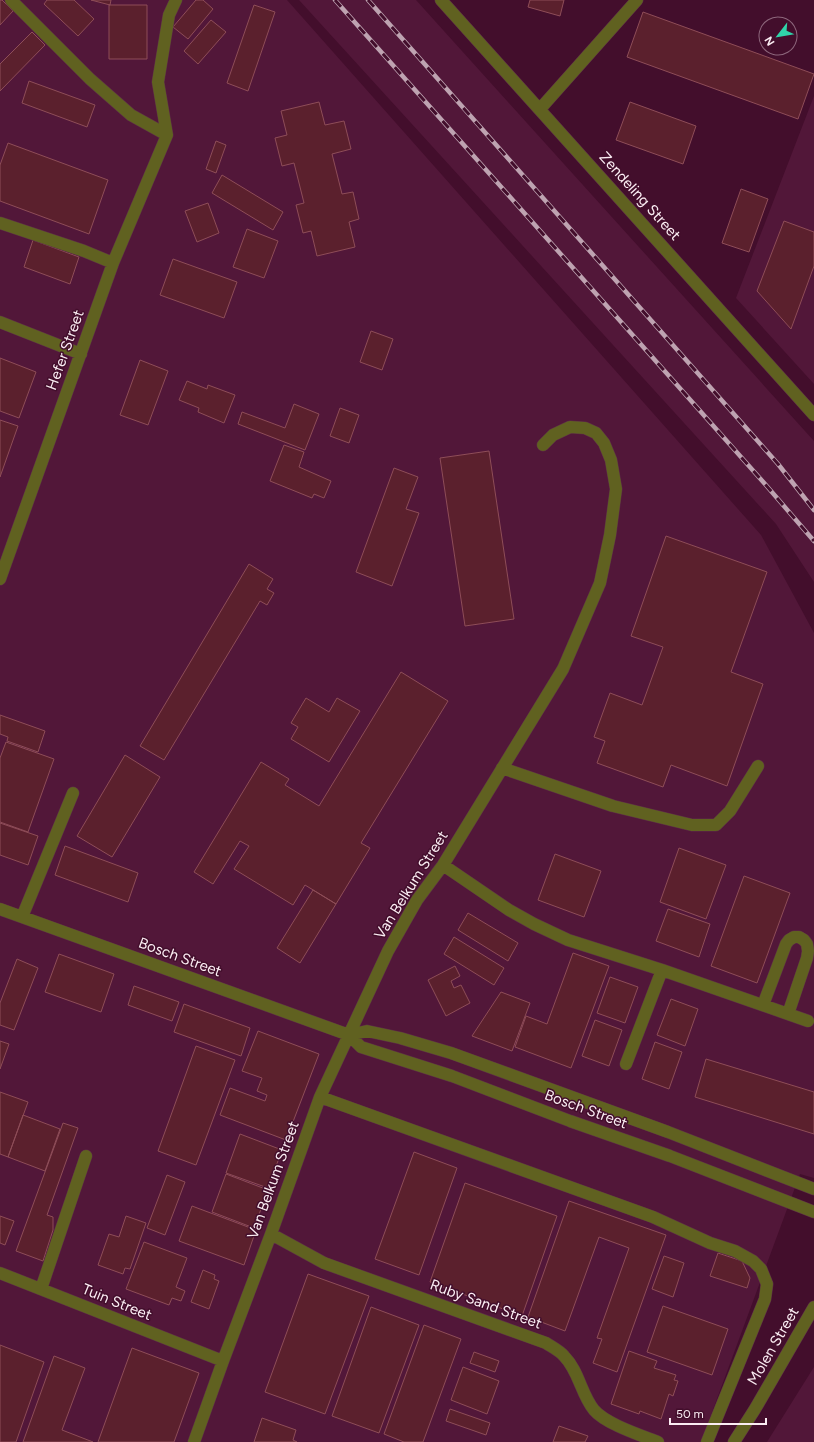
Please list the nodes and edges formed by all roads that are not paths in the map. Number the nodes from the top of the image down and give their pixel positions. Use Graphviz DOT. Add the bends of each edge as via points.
graph roads {
  1 [pos="11,0"];
  2 [pos="176,0"];
  3 [pos="441,0"];
  4 [pos="637,0"];
  5 [pos="540,109"];
  6 [pos="167,136"];
  7 [pos="0,223"];
  8 [pos="113,263"];
  9 [pos="0,322"];
  10 [pos="81,354"];
  11 [pos="814,415"];
  12 [pos="543,445"];
  13 [pos="5,550"];
  14 [pos="0,579"];
  15 [pos="758,766"];
  16 [pos="502,768"];
  17 [pos="73,793"];
  18 [pos="443,865"];
  19 [pos="0,909"];
  20 [pos="22,917"];
  21 [pos="662,970"];
  22 [pos="763,1005"];
  23 [pos="788,1014"];
  24 [pos="808,1021"];
  25 [pos="349,1035"];
  26 [pos="626,1064"];
  27 [pos="320,1097"];
  28 [pos="86,1156"];
  29 [pos="814,1189"];
  30 [pos="814,1212"];
  31 [pos="271,1234"];
  32 [pos="0,1273"];
  33 [pos="41,1289"];
  34 [pos="814,1307"];
  35 [pos="223,1361"];
  36 [pos="194,1442"];
  37 [pos="658,1442"];
  38 [pos="707,1442"];
  39 [pos="734,1442"];
  1 -- 6 [label="street" via="90,79 131,115"];
  2 -- 6 [label="street" via="169,15 158,82"];
  3 -- 5 [label="street, Zendeling Street"];
  4 -- 5 [label="street"];
  5 -- 11 [label="street, Zendeling Street"];
  6 -- 8 [label="street, Hefer Street"];
  7 -- 8 [label="street"];
  8 -- 10 [label="street, Hefer Street"];
  9 -- 10 [label="street"];
  10 -- 13 [label="street, Hefer Street"];
  12 -- 16 [label="street, Van Belkum Street" via="553,435 570,427 585,428 596,433 611,460 616,489 600,583 563,669"];
  13 -- 14 [label="street, Hefer Street"];
  15 -- 16 [label="street" via="730,811 716,825 692,825 613,806"];
  16 -- 18 [label="street, Van Belkum Street"];
  17 -- 20 [label="street"];
  18 -- 21 [label="street" via="534,924 568,940"];
  18 -- 25 [label="street, Van Belkum Street" via="417,900 388,951"];
  19 -- 20 [label="street, Bosch Street"];
  20 -- 25 [label="street, Bosch Street"];
  21 -- 22 [label="street"];
  21 -- 26 [label="street"];
  22 -- 23 [label="street"];
  22 -- 23 [label="street" via="786,944 794,937 799,937 807,944 807,958"];
  23 -- 24 [label="street"];
  25 -- 27 [label="street, Van Belkum Street"];
  25 -- 29 [label="street, Bosch Street" via="367,1031 451,1053 668,1132"];
  25 -- 30 [label="street, Bosch Street" via="361,1047 452,1076"];
  27 -- 31 [label="street, Van Belkum Street"];
  27 -- 38 [label="street" via="653,1217 710,1243 735,1251 762,1269 767,1284 765,1299"];
  28 -- 33 [label="street"];
  31 -- 35 [label="street, Van Belkum Street"];
  31 -- 37 [label="street, Ruby Sand Street" via="324,1263 546,1343 567,1359 595,1411 626,1430"];
  32 -- 33 [label="street, Tuin Street"];
  33 -- 35 [label="street, Tuin Street"];
  34 -- 39 [label="street, Molen Street"];
  35 -- 36 [label="street, Van Belkum Street"];
}
